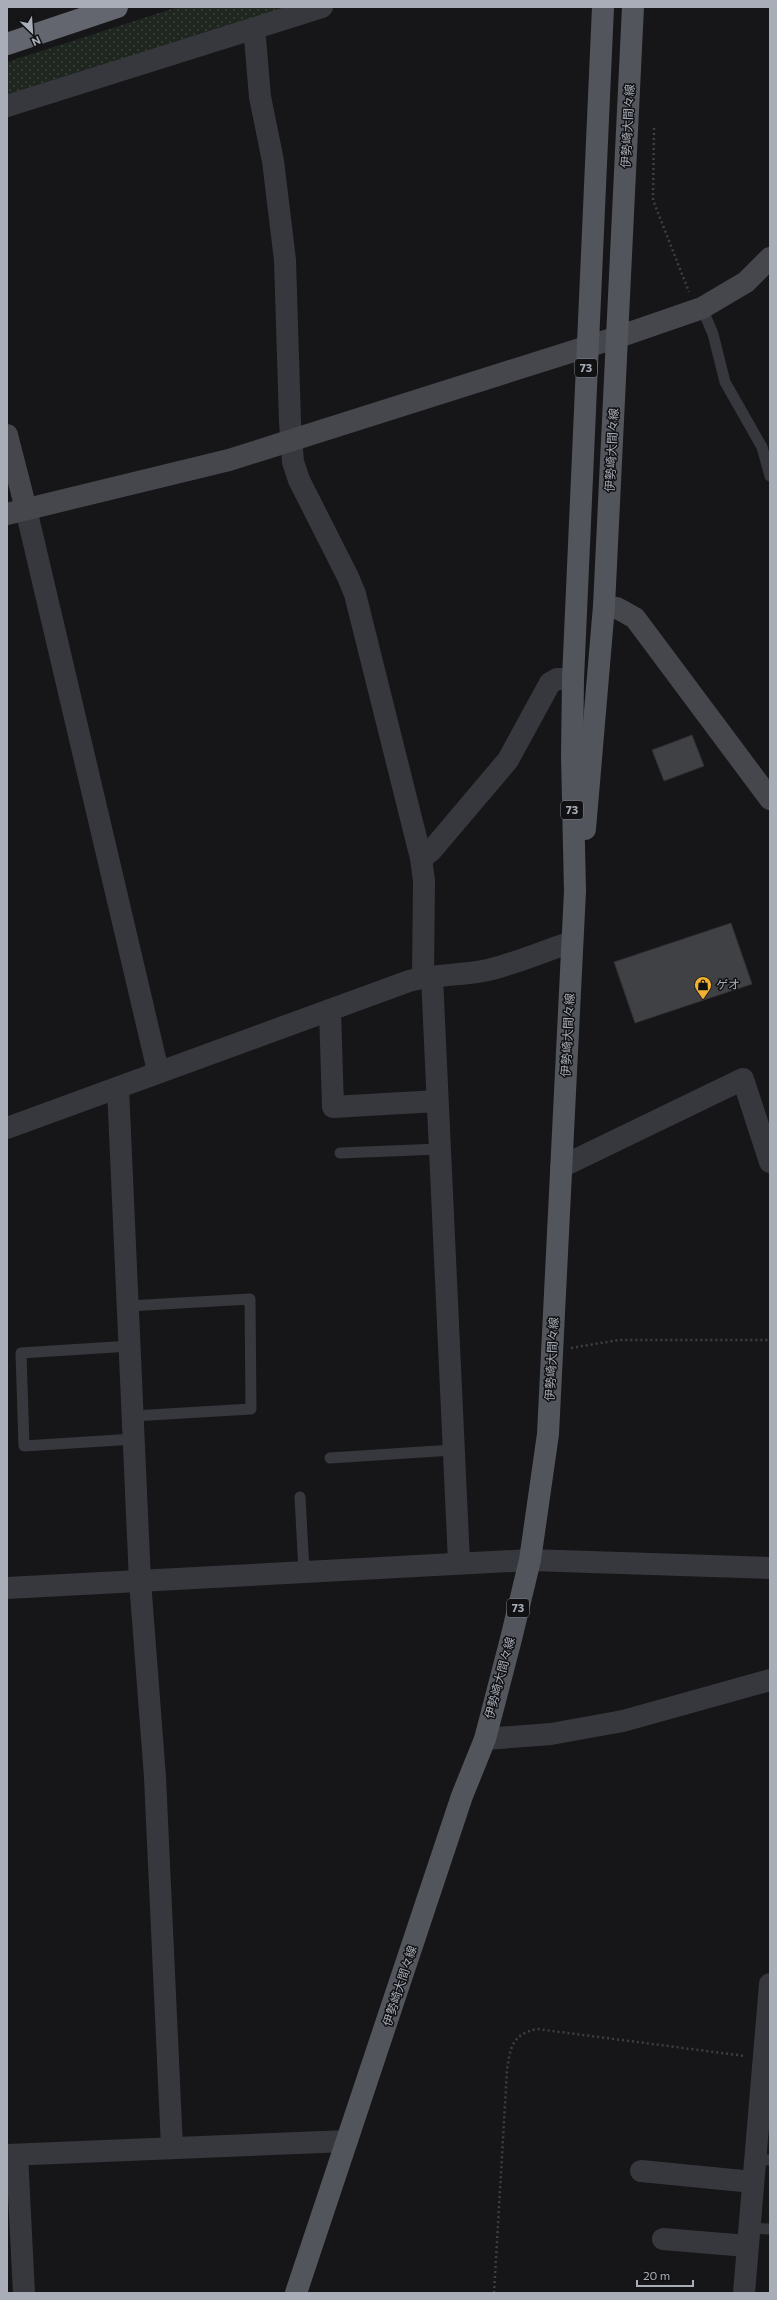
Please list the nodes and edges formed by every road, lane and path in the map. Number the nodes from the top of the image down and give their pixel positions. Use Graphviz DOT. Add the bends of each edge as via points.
graph roads {
  1 [pos="115,7"];
  2 [pos="322,7"];
  3 [pos="603,7"];
  4 [pos="633,7"];
  5 [pos="252,29"];
  6 [pos="7,37"];
  7 [pos="7,44"];
  8 [pos="7,106"];
  9 [pos="654,128"];
  10 [pos="770,258"];
  11 [pos="702,308"];
  12 [pos="618,337"];
  13 [pos="587,348"];
  14 [pos="7,435"];
  15 [pos="292,442"];
  16 [pos="770,476"];
  17 [pos="16,511"];
  18 [pos="604,606"];
  19 [pos="573,679"];
  20 [pos="770,799"];
  21 [pos="421,858"];
  22 [pos="575,891"];
  23 [pos="572,942"];
  24 [pos="427,977"];
  25 [pos="330,1010"];
  26 [pos="158,1071"];
  27 [pos="118,1088"];
  28 [pos="437,1102"];
  29 [pos="7,1128"];
  30 [pos="440,1149"];
  31 [pos="768,1152"];
  32 [pos="340,1153"];
  33 [pos="561,1167"];
  34 [pos="128,1306"];
  35 [pos="770,1340"];
  36 [pos="130,1346"];
  37 [pos="553,1351"];
  38 [pos="133,1416"];
  39 [pos="134,1439"];
  40 [pos="453,1450"];
  41 [pos="330,1458"];
  42 [pos="300,1497"];
  43 [pos="530,1560"];
  44 [pos="459,1562"];
  45 [pos="770,1568"];
  46 [pos="304,1571"];
  47 [pos="140,1581"];
  48 [pos="7,1588"];
  49 [pos="769,1684"];
  50 [pos="485,1739"];
  51 [pos="770,1984"];
  52 [pos="767,2058"];
  53 [pos="347,2141"];
  54 [pos="172,2147"];
  55 [pos="12,2155"];
  56 [pos="762,2160"];
  57 [pos="641,2171"];
  58 [pos="752,2182"];
  59 [pos="14,2225"];
  60 [pos="770,2229"];
  61 [pos="747,2237"];
  62 [pos="663,2239"];
  63 [pos="24,2293"];
  64 [pos="296,2293"];
  65 [pos="494,2293"];
  66 [pos="744,2293"];
  1 -- 6 [label="highway"];
  1 -- 7 [label="highway"];
  2 -- 5 [label="street"];
  3 -- 13 [label="main road, 伊勢崎大間々線 / 73"];
  4 -- 12 [label="main road, 伊勢崎大間々線 / 73"];
  5 -- 8 [label="street"];
  5 -- 15 [label="street" via="285,253"];
  9 -- 11 [label="path" via="653,200 686,289"];
  10 -- 11 [label="street" via="746,282"];
  11 -- 12 [label="street"];
  11 -- 16 [label="lane" via="713,334 725,382 762,448"];
  12 -- 13 [label="street"];
  12 -- 18 [label="main road, 伊勢崎大間々線 / 73"];
  13 -- 15 [label="street"];
  13 -- 19 [label="main road, 伊勢崎大間々線 / 73"];
  14 -- 17 [label="street"];
  15 -- 17 [label="street" via="175,474"];
  15 -- 21 [label="street" via="293,462 299,480 355,594"];
  17 -- 26 [label="street"];
  18 -- 20 [label="street" via="617,608 635,618"];
  18 -- 22 [label="main road, 伊勢崎大間々線 / 73" via="585,838"];
  19 -- 21 [label="street" via="557,679 550,683 508,760 431,851"];
  19 -- 22 [label="main road, 伊勢崎大間々線 / 73"];
  21 -- 24 [label="street"];
  22 -- 23 [label="main road, 伊勢崎大間々線 / 73"];
  23 -- 24 [label="street" via="487,970 456,976"];
  23 -- 33 [label="main road, 伊勢崎大間々線 / 73"];
  24 -- 25 [label="street"];
  24 -- 28 [label="street"];
  25 -- 26 [label="street"];
  25 -- 28 [label="street" via="333,1107"];
  26 -- 27 [label="street"];
  27 -- 29 [label="street"];
  27 -- 34 [label="street"];
  28 -- 30 [label="street"];
  30 -- 32 [label="lane"];
  30 -- 40 [label="street"];
  31 -- 33 [label="street" via="743,1079"];
  33 -- 37 [label="main road, 伊勢崎大間々線 / 73"];
  34 -- 36 [label="street"];
  34 -- 38 [label="lane" via="250,1299 251,1409"];
  35 -- 37 [label="path" via="619,1340"];
  36 -- 38 [label="street"];
  36 -- 39 [label="lane" via="21,1353 24,1446"];
  37 -- 43 [label="main road, 伊勢崎大間々線 / 73" via="547,1441"];
  38 -- 39 [label="street"];
  39 -- 47 [label="street"];
  40 -- 41 [label="lane"];
  40 -- 44 [label="street"];
  42 -- 46 [label="lane"];
  43 -- 44 [label="street"];
  43 -- 45 [label="street"];
  43 -- 50 [label="main road, 伊勢崎大間々線 / 73"];
  44 -- 46 [label="street"];
  46 -- 47 [label="street"];
  47 -- 48 [label="street"];
  47 -- 54 [label="street" via="155,1777"];
  49 -- 50 [label="street" via="623,1721 551,1734"];
  50 -- 53 [label="main road, 伊勢崎大間々線 / 73" via="462,1796"];
  51 -- 52 [label="street"];
  52 -- 56 [label="street"];
  52 -- 65 [label="path" via="537,2029 520,2034 510,2051 507,2070"];
  53 -- 54 [label="street"];
  53 -- 64 [label="main road, 伊勢崎大間々線 / 73"];
  54 -- 55 [label="street"];
  55 -- 59 [label="street"];
  56 -- 58 [label="street"];
  57 -- 58 [label="street"];
  58 -- 61 [label="street"];
  59 -- 63 [label="street"];
  60 -- 61 [label="lane"];
  61 -- 62 [label="street"];
  61 -- 66 [label="street"];
}
